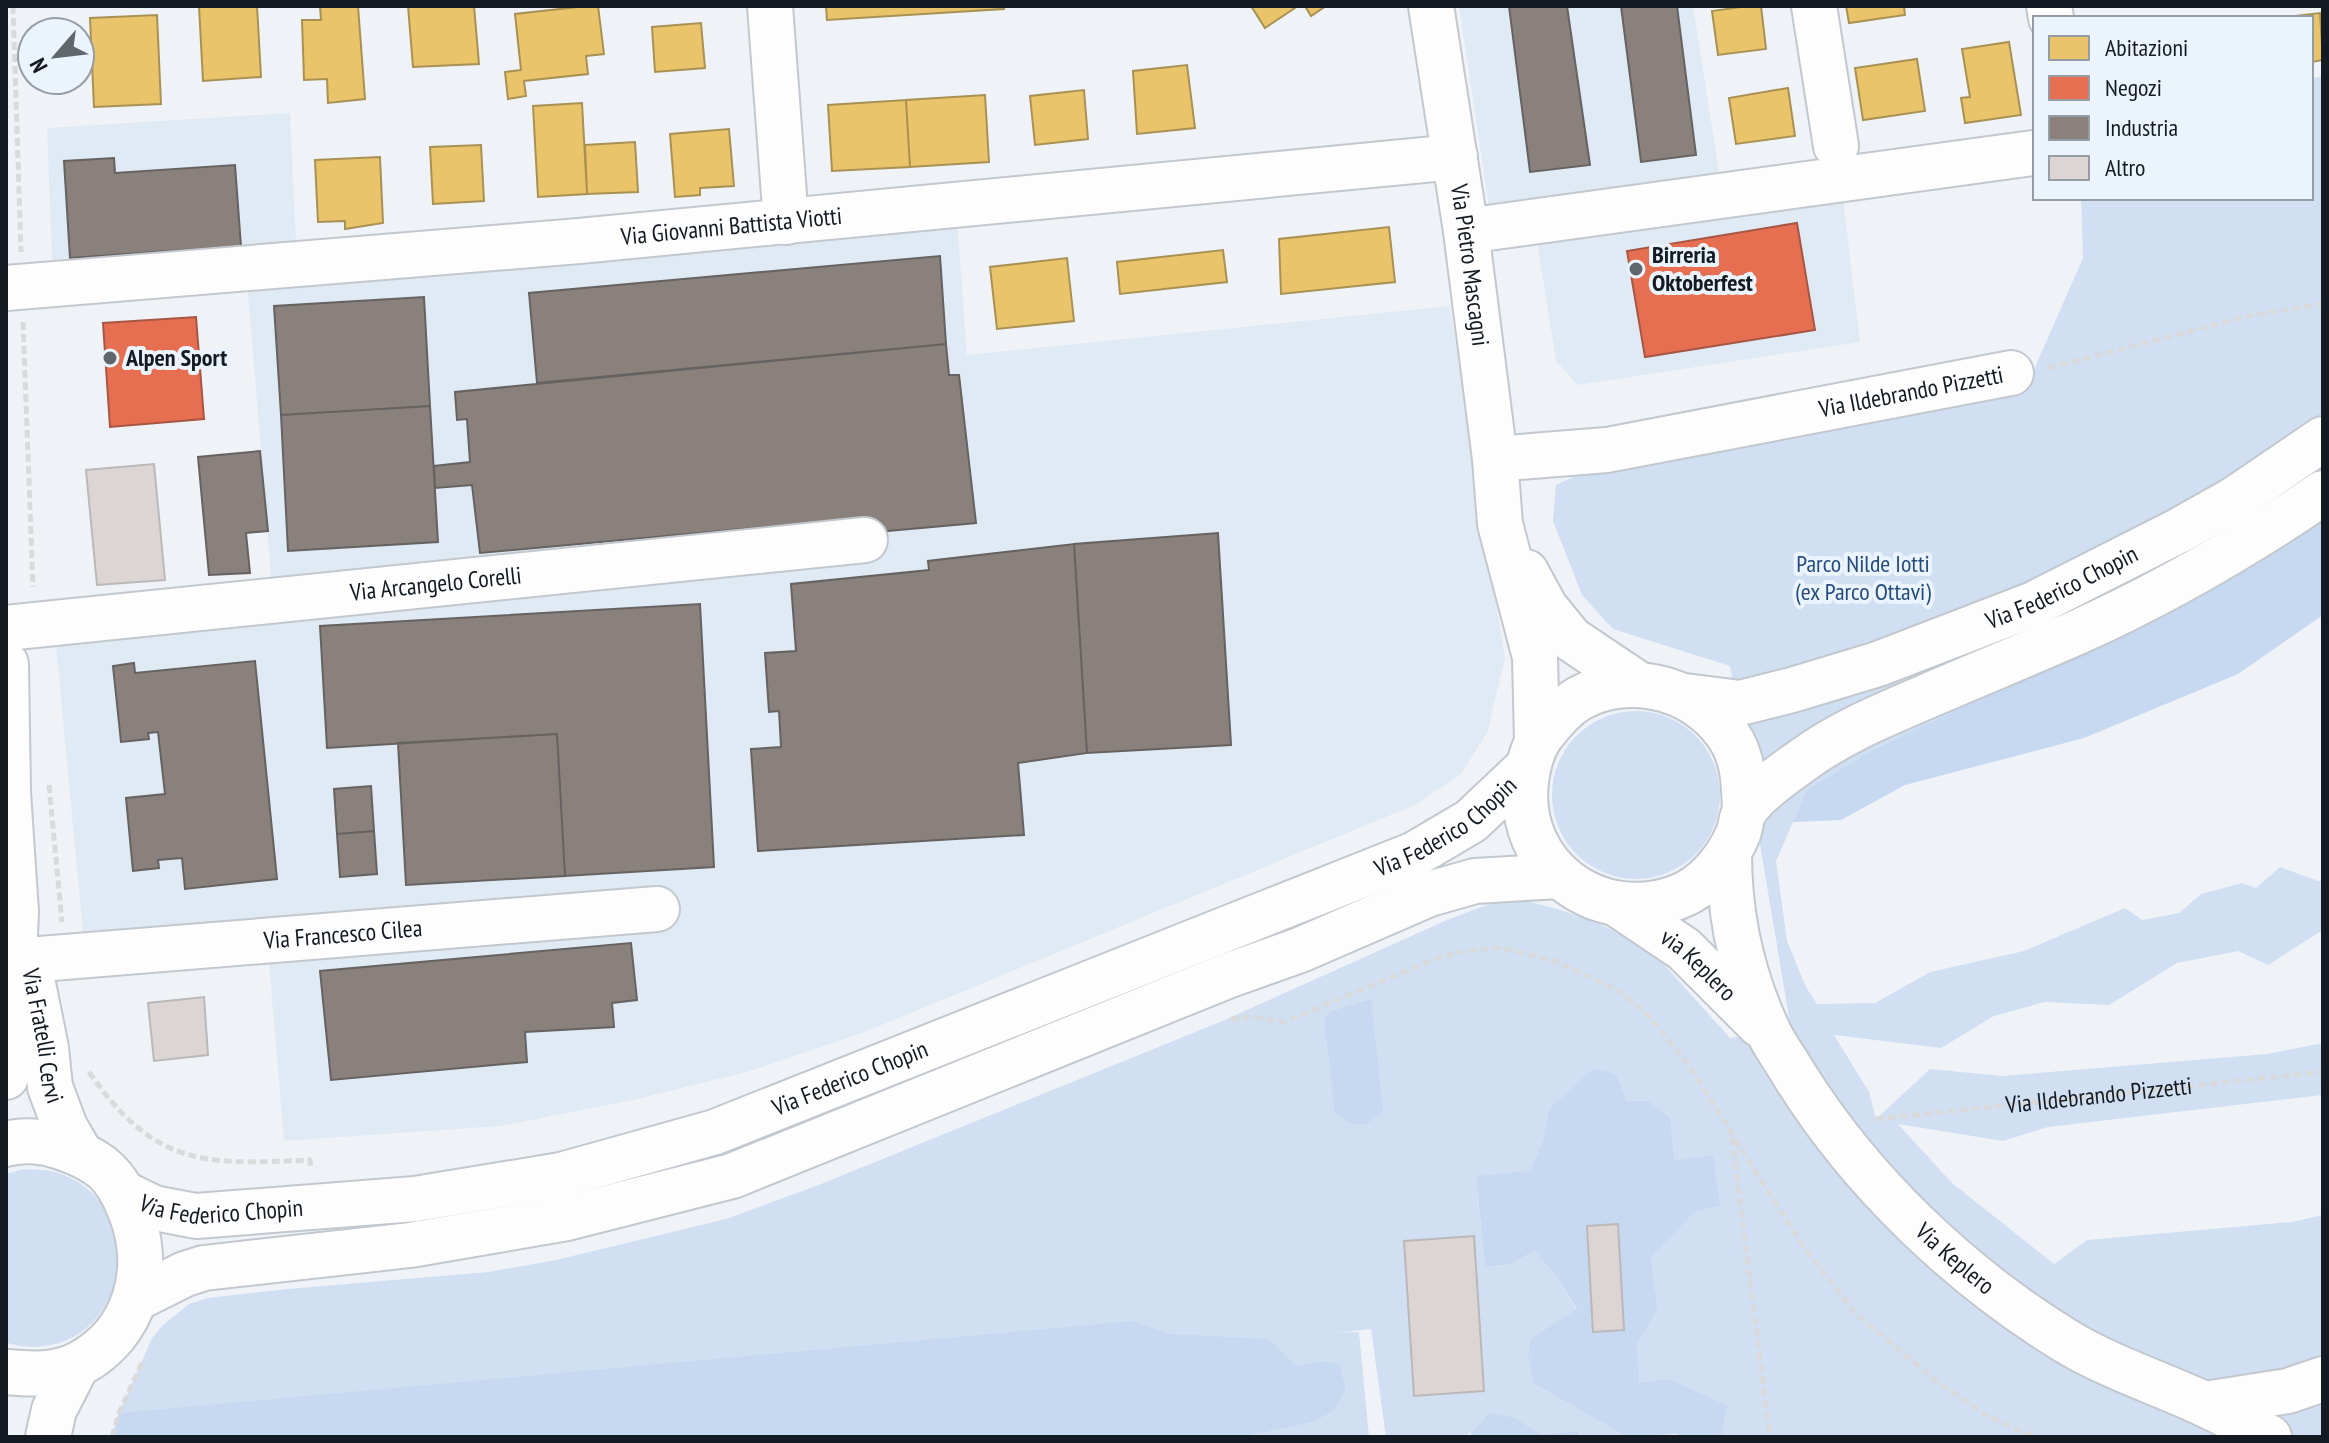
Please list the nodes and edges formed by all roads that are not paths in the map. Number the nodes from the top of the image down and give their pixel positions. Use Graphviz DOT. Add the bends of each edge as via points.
graph roads {
  1 [pos="770,6"];
  2 [pos="1431,6"];
  3 [pos="1814,6"];
  4 [pos="1836,146"];
  5 [pos="2033,153"];
  6 [pos="1455,157"];
  7 [pos="786,222"];
  8 [pos="1466,231"];
  9 [pos="14,287"];
  10 [pos="2009,373"];
  11 [pos="2323,439"];
  12 [pos="1495,459"];
  13 [pos="2323,493"];
  14 [pos="1500,524"];
  15 [pos="865,540"];
  16 [pos="20,627"];
  17 [pos="6,664"];
  18 [pos="1638,684"];
  19 [pos="1685,696"];
  20 [pos="1532,755"];
  21 [pos="21,788"];
  22 [pos="1745,810"];
  23 [pos="1729,853"];
  24 [pos="1559,876"];
  25 [pos="1617,904"];
  26 [pos="657,909"];
  27 [pos="16,912"];
  28 [pos="46,959"];
  29 [pos="9,1008"];
  30 [pos="1770,1035"];
  31 [pos="6,1077"];
  32 [pos="6,1144"];
  33 [pos="80,1153"];
  34 [pos="123,1193"];
  35 [pos="137,1298"];
  36 [pos="77,1365"];
  37 [pos="6,1372"];
  38 [pos="2323,1379"];
  39 [pos="2205,1404"];
  40 [pos="48,1437"];
  41 [pos="2269,1437"];
  1 -- 7 [label="street"];
  2 -- 6 [label="street, Via Pietro Mascagni"];
  3 -- 4 [label="street"];
  5 -- 8 [label="street"];
  6 -- 7 [label="street, Via Giovanni Battista Viotti"];
  6 -- 8 [label="street, Via Pietro Mascagni"];
  7 -- 9 [label="street, Via Giovanni Battista Viotti"];
  8 -- 12 [label="street, Via Pietro Mascagni"];
  10 -- 12 [label="street, Via Ildebrando Pizzetti" via="1607,450"];
  11 -- 19 [label="street, Via Federico Chopin" via="2180,530 2034,604 1878,664 1740,703"];
  12 -- 14 [label="street, Via Pietro Mascagni"];
  13 -- 22 [label="street, Via Federico Chopin" via="2236,551 2159,593 1839,736"];
  14 -- 18 [label="street, Via Pietro Mascagni" via="1545,607 1571,639"];
  14 -- 20 [label="street, Via Pietro Mascagni" via="1535,657"];
  15 -- 16 [label="street, Via Arcangelo Corelli"];
  17 -- 21 [label="street, Via Fratelli Cervi"];
  18 -- 19 [label="street, Via Federico Chopin"];
  18 -- 20 [label="street, Via Federico Chopin" via="1608,687 1580,698 1555,717"];
  19 -- 22 [label="street, Via Federico Chopin" via="1712,716 1733,743 1744,776"];
  20 -- 24 [label="street, Via Federico Chopin" via="1524,797 1528,826"];
  20 -- 34 [label="street, Via Federico Chopin" via="1471,821 1415,854 715,1132 561,1175 415,1199 196,1216 154,1208"];
  21 -- 27 [label="street, Via Fratelli Cervi"];
  22 -- 23 [label="street, Via Federico Chopin"];
  23 -- 25 [label="street, Via Federico Chopin" via="1708,878 1681,896 1649,905"];
  23 -- 30 [label="street, Via Keplero" via="1733,924"];
  24 -- 25 [label="street, Via Federico Chopin" via="1586,894"];
  24 -- 35 [label="street, Via Federico Chopin" via="1475,881 1429,894 732,1176 567,1218 410,1245 204,1268"];
  25 -- 30 [label="street, via Keplero" via="1684,949"];
  26 -- 28 [label="street, Via Francesco Cilea"];
  27 -- 28 [label="street, Via Fratelli Cervi"];
  27 -- 29 [label="street, Via Fratelli Cervi"];
  28 -- 33 [label="street, Via Fratelli Cervi" via="50,1087"];
  29 -- 31 [label="street, Via Fratelli Cervi"];
  30 -- 39 [label="street, Via Keplero" via="1851,1154 1945,1250 2028,1317 2070,1343"];
  32 -- 33 [label="street, Via Fratelli Cervi" via="48,1143"];
  33 -- 34 [label="street, Via Fratelli Cervi" via="106,1170"];
  34 -- 35 [label="street, Via Fratelli Cervi" via="142,1256"];
  35 -- 36 [label="street, Via Fratelli Cervi" via="102,1347"];
  36 -- 37 [label="street, Via Fratelli Cervi" via="42,1374"];
  36 -- 40 [label="street, Via Fratelli Cervi" via="54,1410"];
  38 -- 39 [label="street" via="2288,1391"];
  39 -- 41 [label="street, Via Keplero"];
}
